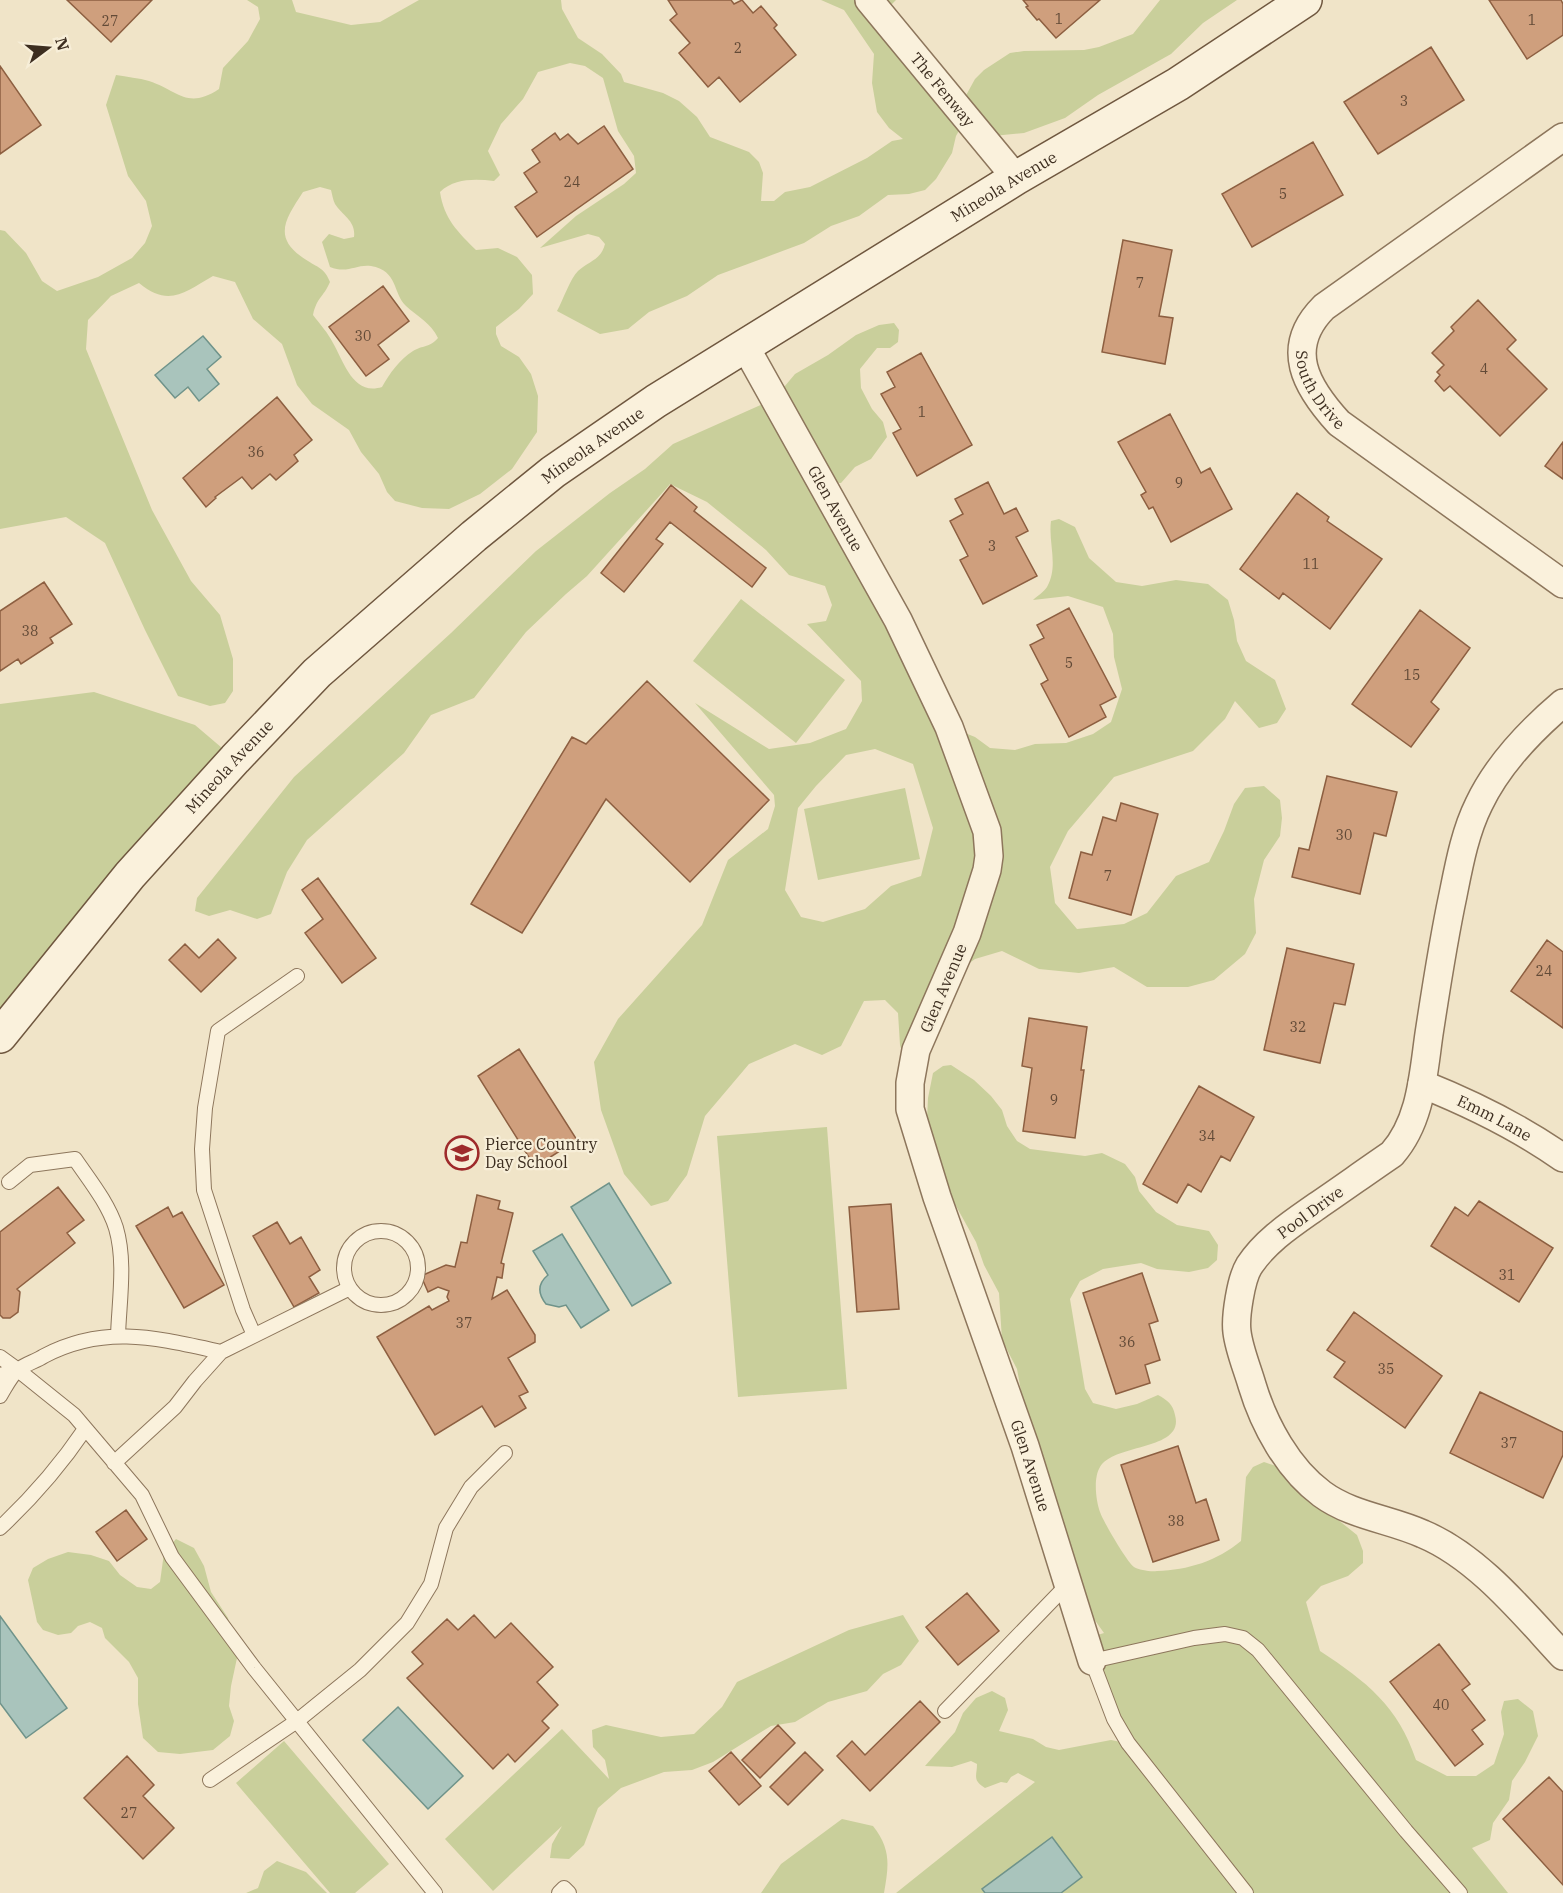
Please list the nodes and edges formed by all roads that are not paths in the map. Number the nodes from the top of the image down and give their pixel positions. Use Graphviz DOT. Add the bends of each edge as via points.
graph roads {
  1 [pos="869,0"];
  2 [pos="1305,0"];
  3 [pos="1563,137"];
  4 [pos="1016,178"];
  5 [pos="745,346"];
  6 [pos="1563,584"];
  7 [pos="1563,703"];
  8 [pos="297,976"];
  9 [pos="0,1036"];
  10 [pos="1422,1084"];
  11 [pos="1563,1158"];
  12 [pos="9,1182"];
  13 [pos="350,1288"];
  14 [pos="254,1335"];
  15 [pos="118,1336"];
  16 [pos="221,1352"];
  17 [pos="0,1357"];
  18 [pos="18,1370"];
  19 [pos="0,1375"];
  20 [pos="0,1396"];
  21 [pos="85,1429"];
  22 [pos="505,1453"];
  23 [pos="114,1463"];
  24 [pos="0,1528"];
  25 [pos="1068,1584"];
  26 [pos="1563,1656"];
  27 [pos="1092,1661"];
  28 [pos="945,1711"];
  29 [pos="297,1721"];
  30 [pos="210,1780"];
  31 [pos="435,1893"];
  32 [pos="559,1893"];
  33 [pos="569,1893"];
  34 [pos="1246,1893"];
  35 [pos="1460,1893"];
  1 -- 4 [label="street, The Fenway"];
  2 -- 4 [label="main road, Mineola Avenue" via="1178,84"];
  3 -- 6 [label="street, South Drive" via="1324,307 1311,320 1302,344 1312,386 1339,423"];
  4 -- 5 [label="main road, Mineola Avenue"];
  5 -- 9 [label="main road, Mineola Avenue" via="553,472 317,673 130,875"];
  5 -- 25 [label="street, Glen Avenue" via="898,620 950,727 987,831 987,870 967,933 916,1050 910,1109"];
  7 -- 10 [label="street, Pool Drive" via="1515,750 1478,804 1460,857"];
  8 -- 14 [label="lane" via="218,1031 205,1107 204,1190"];
  10 -- 11 [label="street, Emm Lane" via="1505,1121"];
  10 -- 26 [label="street, Pool Drive" via="1411,1126 1392,1154 1277,1235 1249,1266 1241,1288 1237,1332 1256,1400 1269,1428 1305,1479 1345,1508 1425,1534 1450,1549 1513,1602"];
  12 -- 15 [label="lane" via="30,1165 75,1159 116,1229 121,1257"];
  13 -- 13 [label="lane" via="369,1304 394,1304 413,1288 417,1270 414,1251 397,1235 374,1232 363,1236 347,1254 345,1277"];
  13 -- 14 [label="lane"];
  14 -- 16 [label="lane"];
  15 -- 16 [label="lane" via="160,1338"];
  15 -- 18 [label="lane" via="55,1350"];
  16 -- 23 [label="lane" via="175,1407"];
  17 -- 18 [label="lane"];
  18 -- 19 [label="lane"];
  18 -- 20 [label="lane"];
  18 -- 21 [label="lane" via="74,1415"];
  21 -- 23 [label="lane"];
  21 -- 24 [label="lane" via="60,1465"];
  22 -- 29 [label="lane" via="471,1487 446,1528 431,1584 407,1623 360,1670"];
  23 -- 29 [label="lane" via="142,1495 172,1557"];
  25 -- 27 [label="street, Glen Avenue"];
  25 -- 28 [label="lane"];
  27 -- 34 [label="lane" via="1114,1719 1128,1743"];
  27 -- 35 [label="lane" via="1194,1638 1225,1634 1243,1638 1258,1650"];
  29 -- 30 [label="lane"];
  29 -- 31 [label="lane"];
  32 -- 33 [label="lane" via="564,1888"];
}
